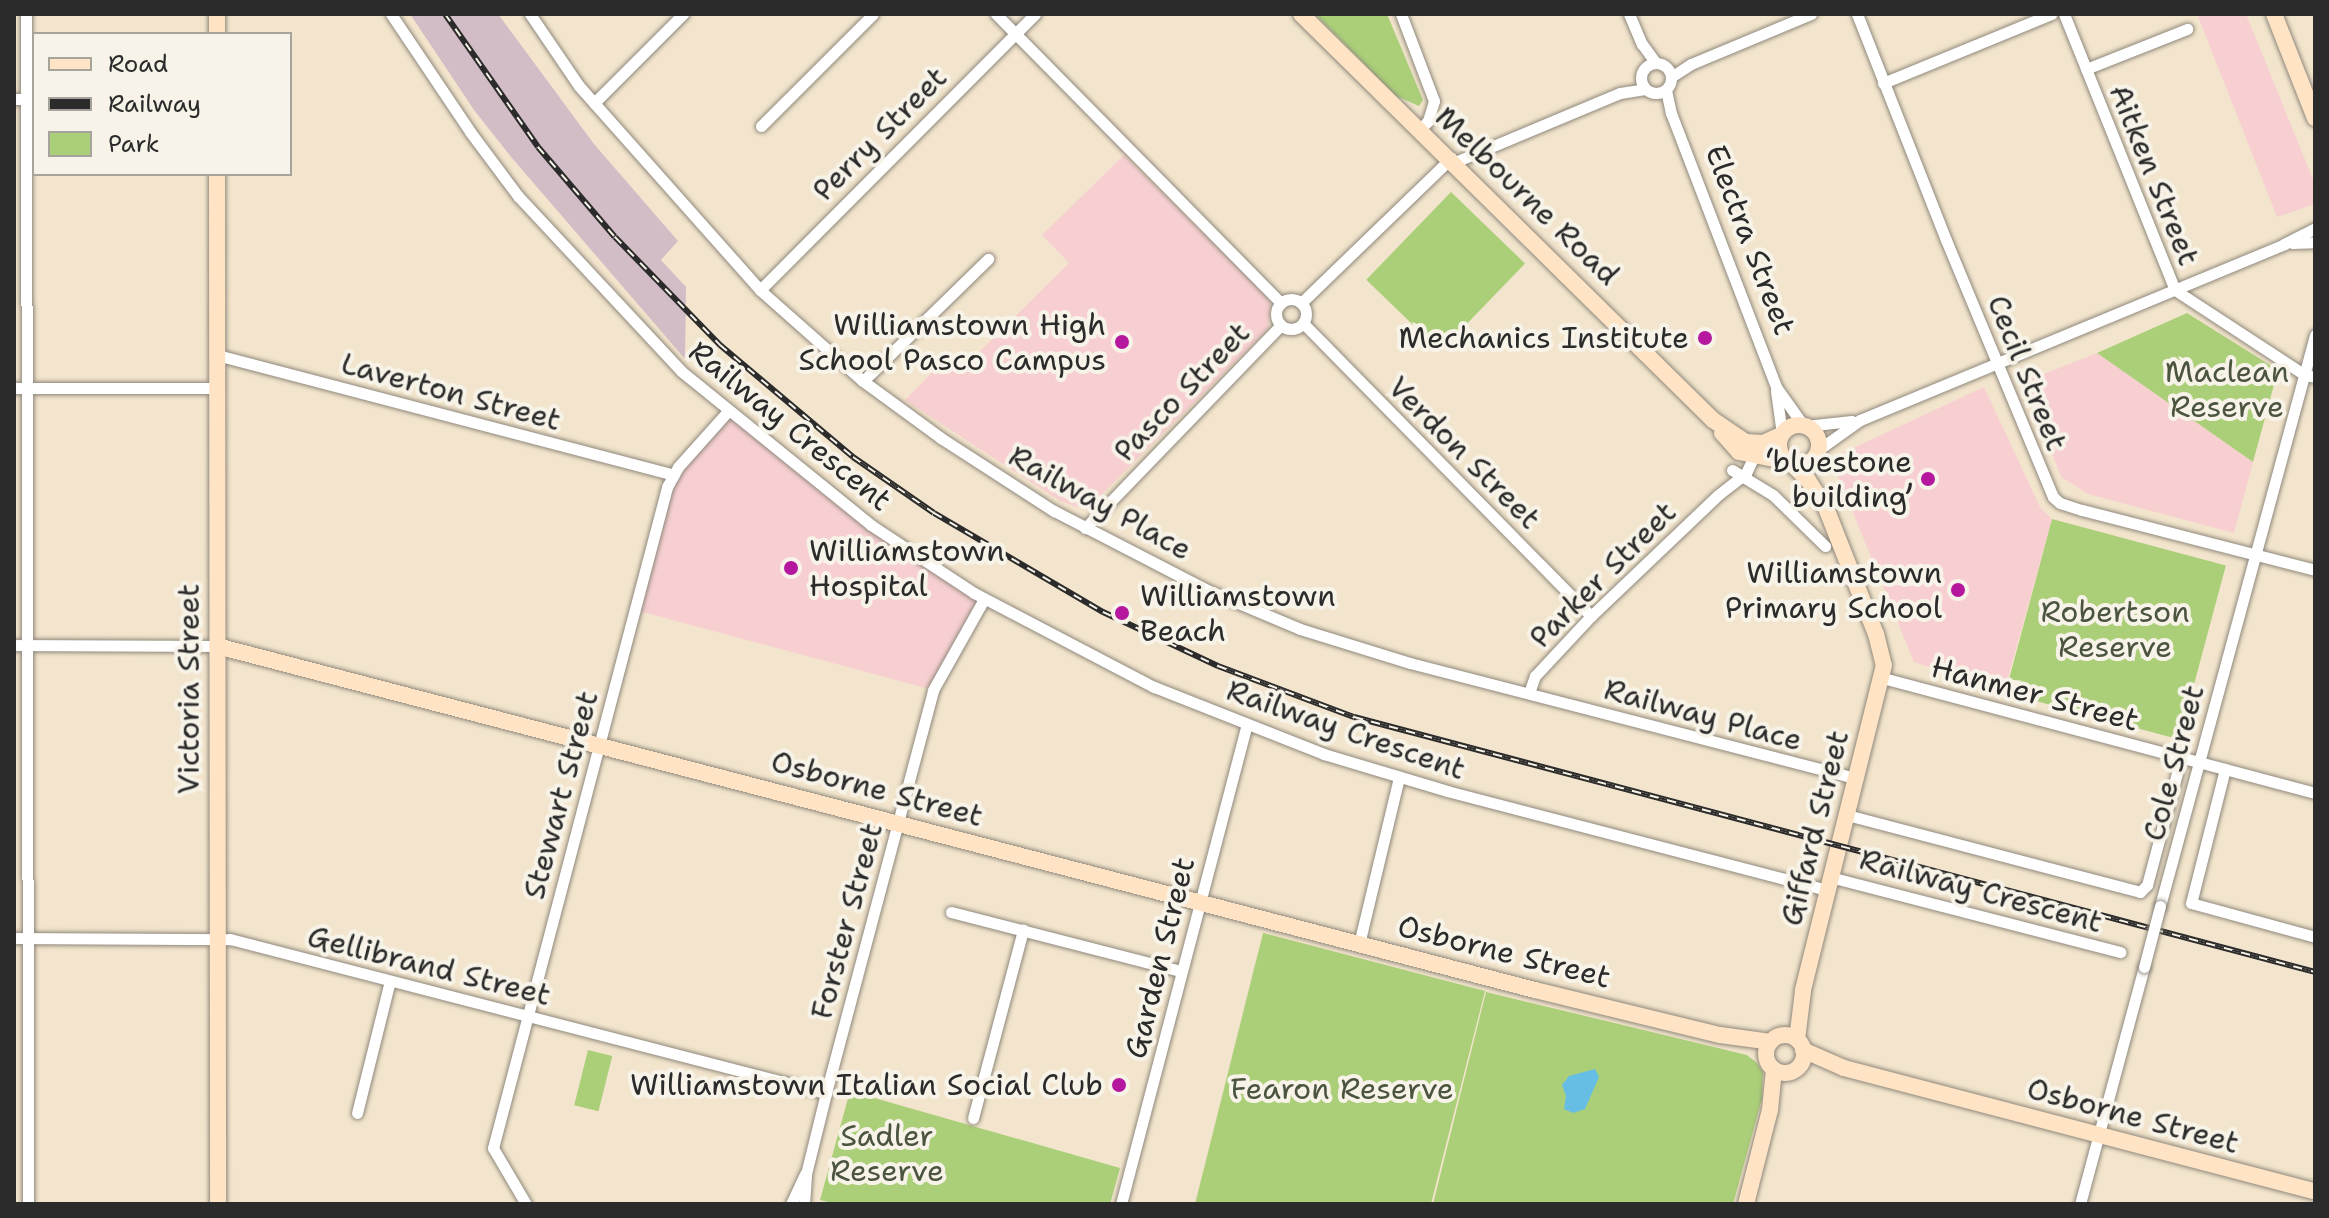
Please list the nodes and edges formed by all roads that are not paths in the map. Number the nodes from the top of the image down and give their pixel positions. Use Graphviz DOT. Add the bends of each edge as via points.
graph roads {
  1 [pos="26,14"];
  2 [pos="391,14"];
  3 [pos="530,14"];
  4 [pos="683,14"];
  5 [pos="873,14"];
  6 [pos="996,14"];
  7 [pos="1035,14"];
  8 [pos="1301,14"];
  9 [pos="1401,14"];
  10 [pos="1629,14"];
  11 [pos="1811,14"];
  12 [pos="1857,14"];
  13 [pos="2051,14"];
  14 [pos="2064,14"];
  15 [pos="2274,14"];
  16 [pos="2187,29"];
  17 [pos="1015,34"];
  18 [pos="2086,69"];
  19 [pos="1670,72"];
  20 [pos="1651,79"];
  21 [pos="1883,83"];
  22 [pos="25,99"];
  23 [pos="594,103"];
  24 [pos="2315,118"];
  25 [pos="761,126"];
  26 [pos="1419,130"];
  27 [pos="1453,160"];
  28 [pos="217,176"];
  29 [pos="2315,228"];
  30 [pos="2315,242"];
  31 [pos="2284,244"];
  32 [pos="988,259"];
  33 [pos="760,290"];
  34 [pos="2175,290"];
  35 [pos="1281,303"];
  36 [pos="1301,303"];
  37 [pos="1303,323"];
  38 [pos="1281,325"];
  39 [pos="2315,335"];
  40 [pos="217,355"];
  41 [pos="1998,363"];
  42 [pos="2310,376"];
  43 [pos="863,381"];
  44 [pos="1776,387"];
  45 [pos="20,388"];
  46 [pos="217,388"];
  47 [pos="728,411"];
  48 [pos="1860,420"];
  49 [pos="1804,425"];
  50 [pos="1781,434"];
  51 [pos="1747,451"];
  52 [pos="1818,451"];
  53 [pos="1790,463"];
  54 [pos="1737,473"];
  55 [pos="673,475"];
  56 [pos="1826,508"];
  57 [pos="1085,528"];
  58 [pos="1825,546"];
  59 [pos="2254,555"];
  60 [pos="2315,570"];
  61 [pos="984,599"];
  62 [pos="1591,616"];
  63 [pos="20,645"];
  64 [pos="217,646"];
  65 [pos="1883,678"];
  66 [pos="1529,693"];
  67 [pos="1247,725"];
  68 [pos="599,746"];
  69 [pos="2181,758"];
  70 [pos="2199,763"];
  71 [pos="2225,769"];
  72 [pos="1399,777"];
  73 [pos="1857,779"];
  74 [pos="2315,793"];
  75 [pos="1847,815"];
  76 [pos="897,824"];
  77 [pos="1829,883"];
  78 [pos="1200,902"];
  79 [pos="951,912"];
  80 [pos="1023,930"];
  81 [pos="2315,937"];
  82 [pos="14,938"];
  83 [pos="27,938"];
  84 [pos="218,938"];
  85 [pos="1359,944"];
  86 [pos="2120,952"];
  87 [pos="1181,971"];
  88 [pos="390,981"];
  89 [pos="529,1016"];
  90 [pos="1786,1053"];
  91 [pos="826,1093"];
  92 [pos="357,1113"];
  93 [pos="973,1118"];
  94 [pos="2099,1135"];
  95 [pos="806,1174"];
  96 [pos="2315,1192"];
  97 [pos="28,1204"];
  98 [pos="218,1204"];
  99 [pos="526,1204"];
  100 [pos="791,1204"];
  101 [pos="804,1204"];
  102 [pos="1121,1204"];
  103 [pos="1746,1204"];
  104 [pos="2080,1204"];
  1 -- 22 [label="street"];
  2 -- 47 [label="street, Railway Crescent" via="518,196 685,376"];
  3 -- 23 [label="street, Railway Place"];
  4 -- 23 [label="street"];
  5 -- 25 [label="street"];
  6 -- 17 [label="street"];
  7 -- 17 [label="street, Perry Street"];
  8 -- 26 [label="street, Melbourne Road"];
  9 -- 26 [label="street" via="1434,101"];
  10 -- 20 [label="street, Electra Street"];
  11 -- 19 [label="street"];
  12 -- 21 [label="street, Cecil Street"];
  13 -- 21 [label="street"];
  14 -- 18 [label="street, Aitken Street"];
  15 -- 24 [label="street"];
  16 -- 18 [label="street"];
  17 -- 33 [label="street, Perry Street"];
  17 -- 35 [label="street"];
  18 -- 34 [label="street, Aitken Street"];
  19 -- 20 [label="street"];
  19 -- 20 [label="street"];
  20 -- 27 [label="street"];
  20 -- 44 [label="street, Electra Street" via="1671,113"];
  21 -- 41 [label="street, Cecil Street"];
  22 -- 45 [label="street"];
  23 -- 33 [label="street, Railway Place"];
  26 -- 27 [label="street, Melbourne Road"];
  27 -- 36 [label="street"];
  27 -- 51 [label="street, Melbourne Road"];
  28 -- 40 [label="street, Victoria Street"];
  29 -- 31 [label="street"];
  30 -- 31 [label="street"];
  31 -- 34 [label="street"];
  32 -- 43 [label="street"];
  33 -- 43 [label="street, Railway Place"];
  34 -- 41 [label="street"];
  34 -- 42 [label="street, Aitken Street"];
  35 -- 36 [label="street"];
  35 -- 38 [label="street" via="1276,312"];
  36 -- 37 [label="street"];
  37 -- 38 [label="street" via="1294,329"];
  37 -- 62 [label="street, Verdon Street"];
  38 -- 57 [label="street, Pasco Street"];
  39 -- 42 [label="street, Cole Street"];
  40 -- 46 [label="street, Victoria Street"];
  40 -- 55 [label="street, Laverton Street"];
  41 -- 48 [label="street"];
  41 -- 59 [label="street, Cecil Street" via="2032,451 2060,503"];
  42 -- 59 [label="street, Cole Street"];
  43 -- 57 [label="street, Railway Place" via="941,438"];
  44 -- 49 [label="street, Electra Street"];
  44 -- 50 [label="street, Electra Street"];
  45 -- 46 [label="street"];
  45 -- 63 [label="street"];
  46 -- 64 [label="street, Victoria Street"];
  47 -- 55 [label="street, Stewart Street"];
  47 -- 61 [label="street, Railway Crescent" via="871,525"];
  48 -- 49 [label="street"];
  48 -- 52 [label="street"];
  49 -- 50 [label="street"];
  49 -- 52 [label="street" via="1817,437"];
  50 -- 51 [label="street"];
  50 -- 53 [label="street" via="1780,452"];
  51 -- 53 [label="street"];
  51 -- 54 [label="street, Parker Street"];
  52 -- 53 [label="street" via="1807,463"];
  52 -- 56 [label="street"];
  53 -- 56 [label="street"];
  54 -- 58 [label="street" via="1773,495"];
  54 -- 62 [label="street, Parker Street"];
  55 -- 68 [label="street, Stewart Street"];
  56 -- 65 [label="street" via="1876,634"];
  57 -- 66 [label="street, Railway Place" via="1205,589 1300,629"];
  59 -- 60 [label="street, Cecil Street"];
  59 -- 70 [label="street, Cole Street"];
  61 -- 67 [label="street, Railway Crescent" via="1154,687"];
  61 -- 76 [label="street, Forster Street" via="935,684"];
  62 -- 66 [label="street, Parker Street" via="1535,676"];
  63 -- 64 [label="street, Osborne Street"];
  63 -- 83 [label="street"];
  64 -- 68 [label="street, Osborne Street"];
  64 -- 84 [label="street, Victoria Street"];
  65 -- 69 [label="street, Hanmer Street"];
  65 -- 73 [label="street, Giffard Street"];
  66 -- 73 [label="street, Railway Place"];
  67 -- 72 [label="street, Railway Crescent"];
  67 -- 78 [label="street, Garden Street"];
  68 -- 76 [label="street, Osborne Street"];
  68 -- 89 [label="street, Stewart Street"];
  69 -- 70 [label="street, Hanmer Street"];
  69 -- 75 [label="street" via="2147,885 2140,892"];
  70 -- 71 [label="street, Hanmer Street"];
  70 -- 94 [label="street, Cole Street, bridge"];
  71 -- 74 [label="street, Hanmer Street"];
  71 -- 81 [label="street" via="2191,903"];
  72 -- 77 [label="street, Railway Crescent"];
  72 -- 85 [label="street"];
  73 -- 75 [label="street, Giffard Street"];
  75 -- 77 [label="street, Giffard Street"];
  76 -- 78 [label="street, Osborne Street"];
  76 -- 91 [label="street, Forster Street"];
  77 -- 86 [label="street, Railway Crescent"];
  77 -- 90 [label="street, Giffard Street"];
  78 -- 85 [label="street, Osborne Street"];
  78 -- 87 [label="street, Garden Street"];
  79 -- 80 [label="street"];
  80 -- 87 [label="street"];
  80 -- 93 [label="street"];
  82 -- 83 [label="street, Gellibrand Street"];
  83 -- 84 [label="street, Gellibrand Street"];
  83 -- 97 [label="street"];
  84 -- 88 [label="street, Gellibrand Street"];
  84 -- 98 [label="street, Victoria Street"];
  85 -- 90 [label="street, Osborne Street"];
  87 -- 102 [label="street, Garden Street"];
  88 -- 89 [label="street, Gellibrand Street"];
  88 -- 92 [label="street"];
  89 -- 91 [label="street, Gellibrand Street"];
  89 -- 99 [label="street, Stewart Street" via="493,1148"];
  90 -- 94 [label="street, Osborne Street"];
  90 -- 103 [label="street, Giffard Street"];
  91 -- 95 [label="street, Forster Street"];
  94 -- 96 [label="street, Osborne Street"];
  94 -- 104 [label="street, Cole Street"];
  95 -- 100 [label="street, Forster Street"];
  95 -- 101 [label="street, Forster Street"];
}
